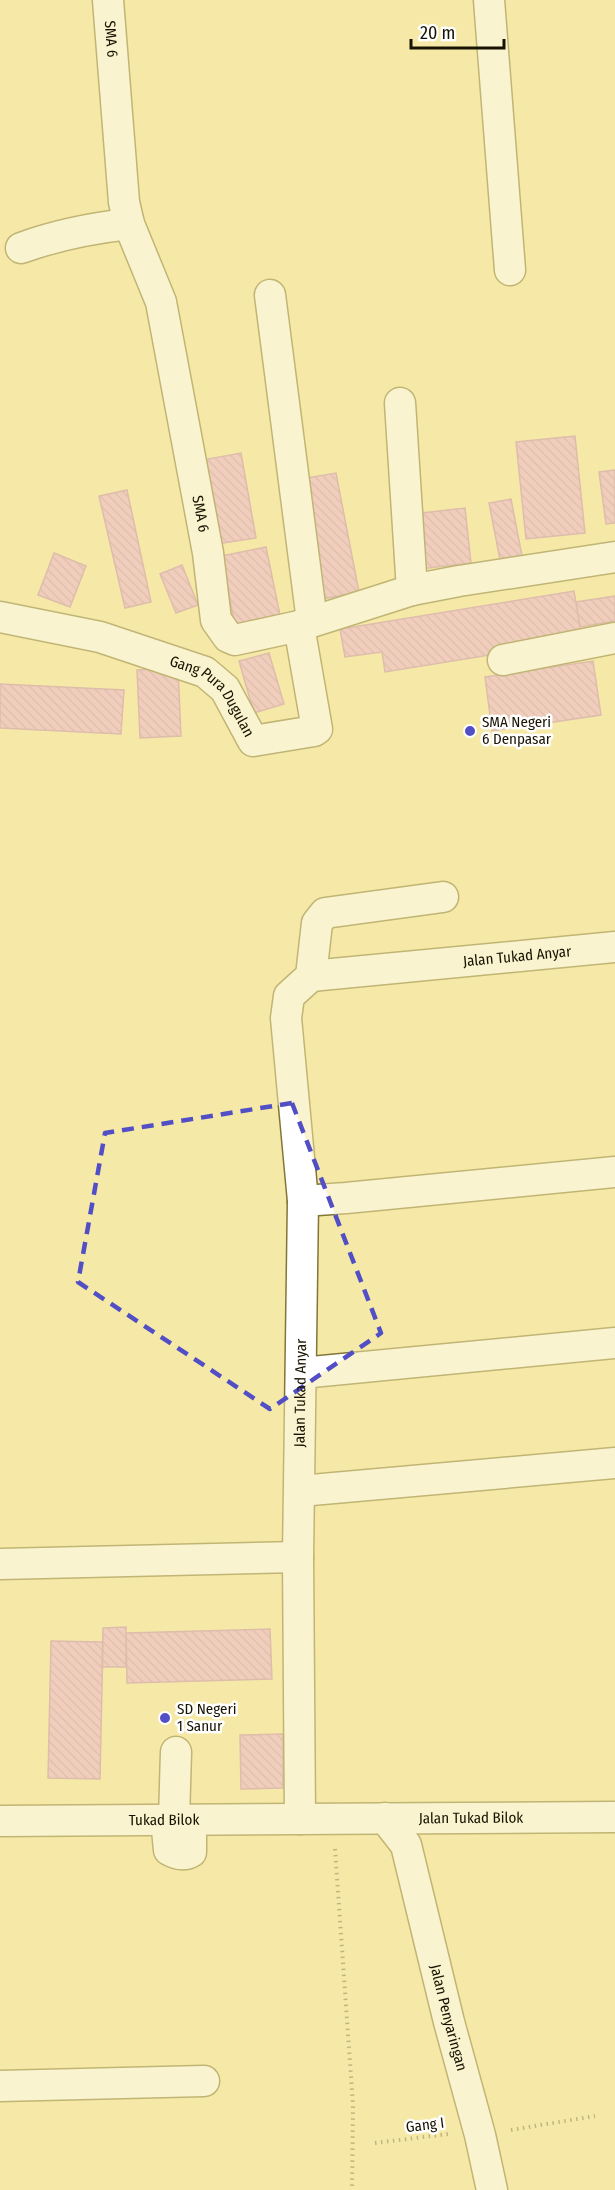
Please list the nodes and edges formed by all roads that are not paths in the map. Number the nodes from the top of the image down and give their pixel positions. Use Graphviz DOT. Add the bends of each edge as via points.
graph roads {
  1 [pos="108,0"];
  2 [pos="489,0"];
  3 [pos="129,224"];
  4 [pos="21,248"];
  5 [pos="510,270"];
  6 [pos="270,295"];
  7 [pos="400,403"];
  8 [pos="615,557"];
  9 [pos="412,590"];
  10 [pos="0,616"];
  11 [pos="305,623"];
  12 [pos="615,638"];
  13 [pos="502,660"];
  14 [pos="443,897"];
  15 [pos="615,948"];
  16 [pos="311,976"];
  17 [pos="615,1172"];
  18 [pos="303,1201"];
  19 [pos="615,1343"];
  20 [pos="301,1373"];
  21 [pos="615,1463"];
  22 [pos="300,1491"];
  23 [pos="298,1557"];
  24 [pos="0,1564"];
  25 [pos="176,1752"];
  26 [pos="615,1817"];
  27 [pos="385,1818"];
  28 [pos="417,1818"];
  29 [pos="177,1819"];
  30 [pos="316,1819"];
  31 [pos="0,1821"];
  32 [pos="406,1845"];
  33 [pos="204,2081"];
  34 [pos="0,2086"];
  35 [pos="492,2190"];
  1 -- 3 [label="street, SMA 6"];
  2 -- 5 [label="street"];
  3 -- 4 [label="street" via="87,228"];
  3 -- 11 [label="street, SMA 6" via="162,302 208,554 216,620 228,637 235,640"];
  6 -- 11 [label="street"];
  7 -- 9 [label="street"];
  8 -- 9 [label="street, SMA 6"];
  9 -- 11 [label="street, SMA 6"];
  10 -- 11 [label="street, Gang Pura Dugulan" via="100,636 205,672 225,689 253,741 317,729"];
  12 -- 13 [label="street"];
  14 -- 16 [label="street" via="325,913 317,923"];
  15 -- 16 [label="street, Jalan Tukad Anyar"];
  16 -- 18 [label="street, Jalan Tukad Anyar" via="289,996 286,1018"];
  17 -- 18 [label="street"];
  18 -- 20 [label="street, Jalan Tukad Anyar"];
  19 -- 20 [label="street"];
  20 -- 22 [label="street, Jalan Tukad Anyar"];
  21 -- 22 [label="street"];
  22 -- 23 [label="street, Jalan Tukad Anyar"];
  23 -- 24 [label="street"];
  23 -- 30 [label="street, Jalan Tukad Anyar"];
  25 -- 29 [label="street"];
  26 -- 28 [label="street, Jalan Tukad Bilok"];
  27 -- 28 [label="street, Jalan Tukad Bilok"];
  27 -- 30 [label="street, Jalan Tukad Bilok"];
  27 -- 32 [label="street, Jalan Penyaringan"];
  28 -- 32 [label="street"];
  29 -- 30 [label="street, Tukad Bilok"];
  29 -- 31 [label="street, Tukad Bilok"];
  32 -- 35 [label="street, Jalan Penyaringan"];
  33 -- 34 [label="street"];
}
